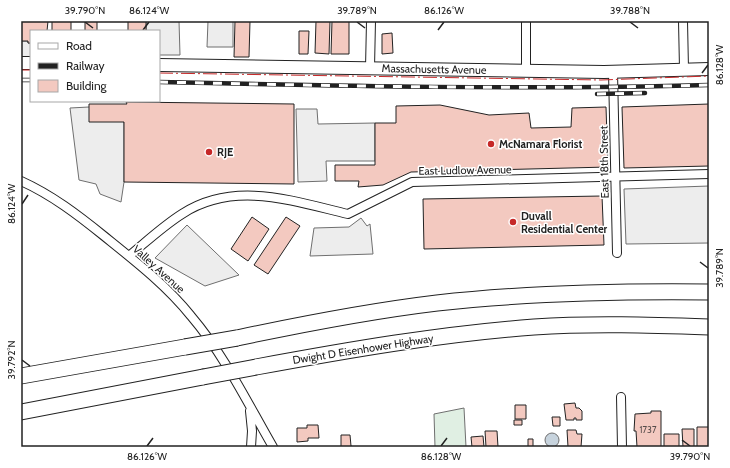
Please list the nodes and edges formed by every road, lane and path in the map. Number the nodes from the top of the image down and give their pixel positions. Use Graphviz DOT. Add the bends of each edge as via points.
graph roads {
  1 [pos="371,21"];
  2 [pos="526,21"];
  3 [pos="683,21"];
  4 [pos="160,65"];
  5 [pos="370,68"];
  6 [pos="684,69"];
  7 [pos="709,69"];
  8 [pos="526,71"];
  9 [pos="613,72"];
  10 [pos="709,174"];
  11 [pos="615,177"];
  12 [pos="21,181"];
  13 [pos="617,252"];
  14 [pos="129,256"];
  15 [pos="709,292"];
  16 [pos="709,327"];
  17 [pos="21,376"];
  18 [pos="621,397"];
  19 [pos="250,407"];
  20 [pos="21,412"];
  21 [pos="251,447"];
  22 [pos="273,447"];
  23 [pos="622,447"];
  1 -- 5 [label="street"];
  2 -- 8 [label="street"];
  3 -- 6 [label="street"];
  4 -- 5 [label="street, Massachusetts Avenue"];
  5 -- 8 [label="street, Massachusetts Avenue"];
  6 -- 7 [label="street, Massachusetts Avenue"];
  6 -- 9 [label="street, Massachusetts Avenue"];
  8 -- 9 [label="street, Massachusetts Avenue"];
  9 -- 11 [label="street, East 18th Street"];
  10 -- 11 [label="street, East Ludlow Avenue"];
  11 -- 13 [label="street, East 18th Street"];
  11 -- 14 [label="street, East Ludlow Avenue" via="412,182 348,214 274,196 227,196 183,213"];
  12 -- 14 [label="street, Valley Avenue" via="65,205"];
  14 -- 19 [label="street, Valley Avenue" via="173,295 199,325 222,357"];
  15 -- 17 [label="highway, bridge" via="610,292 471,300 374,312"];
  16 -- 20 [label="highway, Dwight D Eisenhower Highway, bridge" via="631,324 515,329 375,345"];
  18 -- 23 [label="street"];
  19 -- 21 [label="street, Valley Avenue"];
  19 -- 22 [label="street, Valley Avenue"];
}
